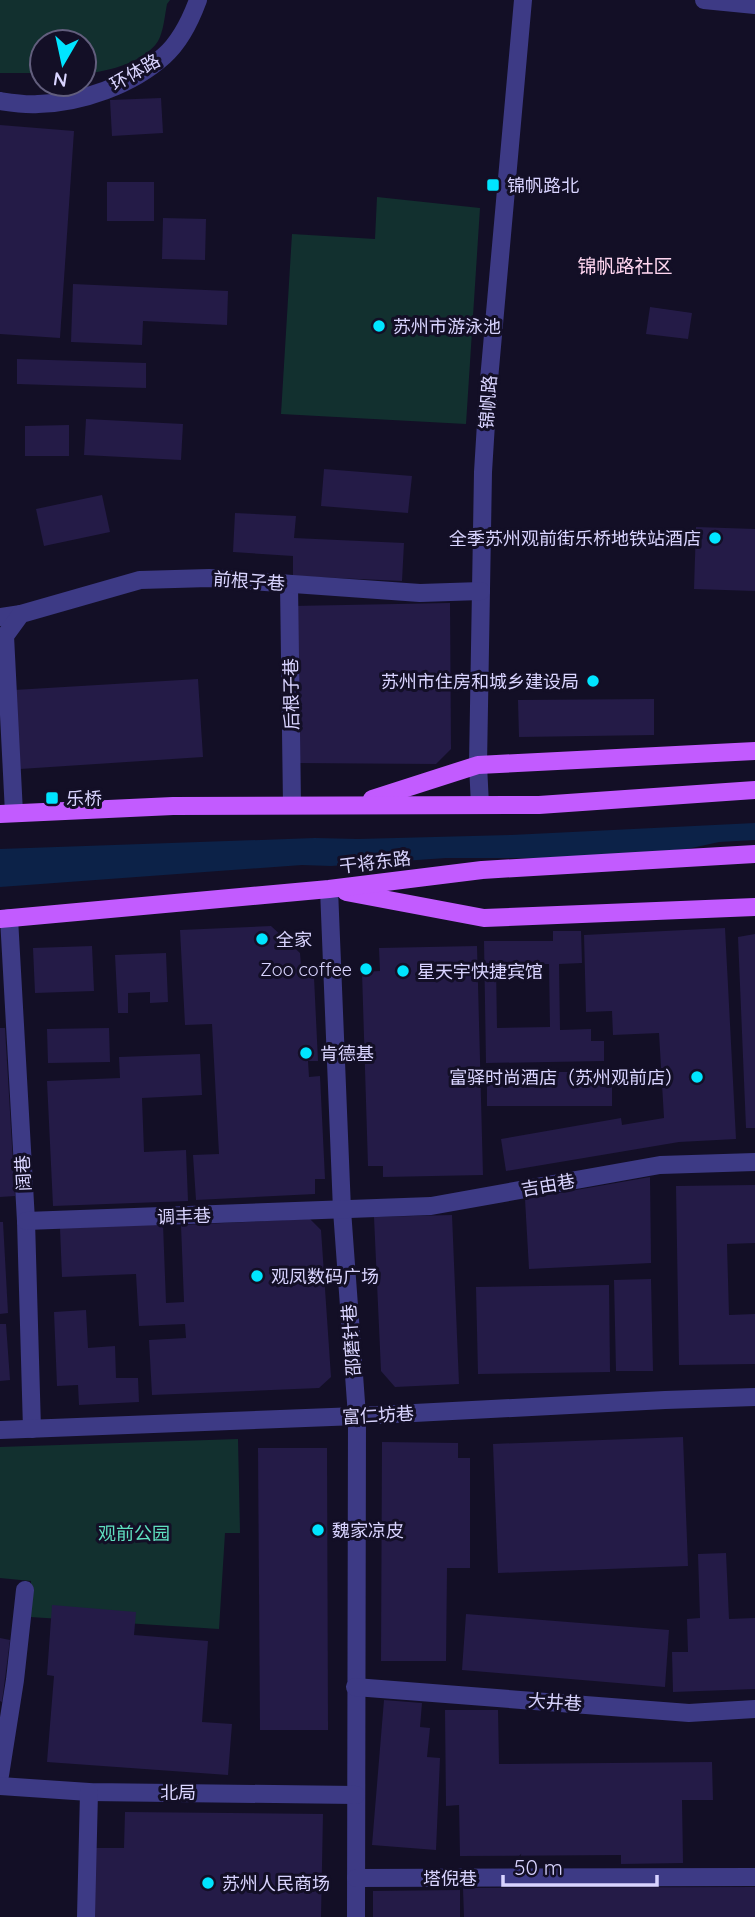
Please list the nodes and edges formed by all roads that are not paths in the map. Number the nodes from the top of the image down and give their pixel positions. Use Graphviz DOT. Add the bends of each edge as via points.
graph roads {
  1 [pos="198,0"];
  2 [pos="523,0"];
  3 [pos="704,0"];
  4 [pos="755,5"];
  5 [pos="0,101"];
  6 [pos="289,584"];
  7 [pos="481,591"];
  8 [pos="21,614"];
  9 [pos="0,617"];
  10 [pos="755,751"];
  11 [pos="478,765"];
  12 [pos="755,790"];
  13 [pos="355,804"];
  14 [pos="292,805"];
  15 [pos="480,805"];
  16 [pos="7,813"];
  17 [pos="755,855"];
  18 [pos="329,889"];
  19 [pos="755,907"];
  20 [pos="5,919"];
  21 [pos="755,1162"];
  22 [pos="342,1210"];
  23 [pos="26,1222"];
  24 [pos="755,1397"];
  25 [pos="357,1416"];
  26 [pos="32,1429"];
  27 [pos="0,1430"];
  28 [pos="25,1590"];
  29 [pos="355,1687"];
  30 [pos="755,1709"];
  31 [pos="0,1768"];
  32 [pos="0,1786"];
  33 [pos="89,1792"];
  34 [pos="356,1795"];
  35 [pos="755,1877"];
  36 [pos="356,1878"];
  37 [pos="86,1917"];
  38 [pos="356,1917"];
  1 -- 5 [label="street, 环体路" via="166,54 131,78 55,103"];
  2 -- 7 [label="street, 锦帆路" via="488,391"];
  3 -- 4 [label="street"];
  6 -- 7 [label="street, 前根子巷" via="420,593"];
  6 -- 8 [label="street, 前根子巷" via="209,578 140,580"];
  6 -- 14 [label="street, 后根子巷"];
  7 -- 11 [label="street, 锦帆路"];
  8 -- 9 [label="street, 前根子巷"];
  8 -- 16 [label="street" via="5,636"];
  10 -- 11 [label="main road"];
  11 -- 13 [label="main road"];
  11 -- 15 [label="street, 锦帆路"];
  12 -- 15 [label="main road"];
  13 -- 14 [label="main road"];
  13 -- 15 [label="main road"];
  14 -- 16 [label="main road"];
  17 -- 18 [label="main road, 干将东路" via="482,870"];
  18 -- 19 [label="main road" via="484,918"];
  18 -- 20 [label="main road, 干将东路"];
  18 -- 22 [label="street, 邵磨针巷"];
  20 -- 23 [label="street, 阔巷"];
  21 -- 22 [label="street, 吉由巷" via="660,1165 431,1206"];
  22 -- 23 [label="street, 调丰巷"];
  22 -- 25 [label="street, 邵磨针巷"];
  23 -- 26 [label="street, 阔巷"];
  24 -- 25 [label="street, 富仁坊巷"];
  25 -- 26 [label="street, 富仁坊巷"];
  25 -- 29 [label="street, 邵磨针巷"];
  26 -- 27 [label="street, 富仁坊巷"];
  28 -- 31 [label="street"];
  29 -- 30 [label="street, 大井巷" via="689,1713"];
  29 -- 34 [label="street, 邵磨针巷"];
  32 -- 33 [label="street, 北局"];
  33 -- 34 [label="street, 北局"];
  33 -- 37 [label="street"];
  34 -- 36 [label="street, 邵磨针巷"];
  35 -- 36 [label="street, 塔倪巷"];
  36 -- 38 [label="street, 邵磨针巷"];
}
